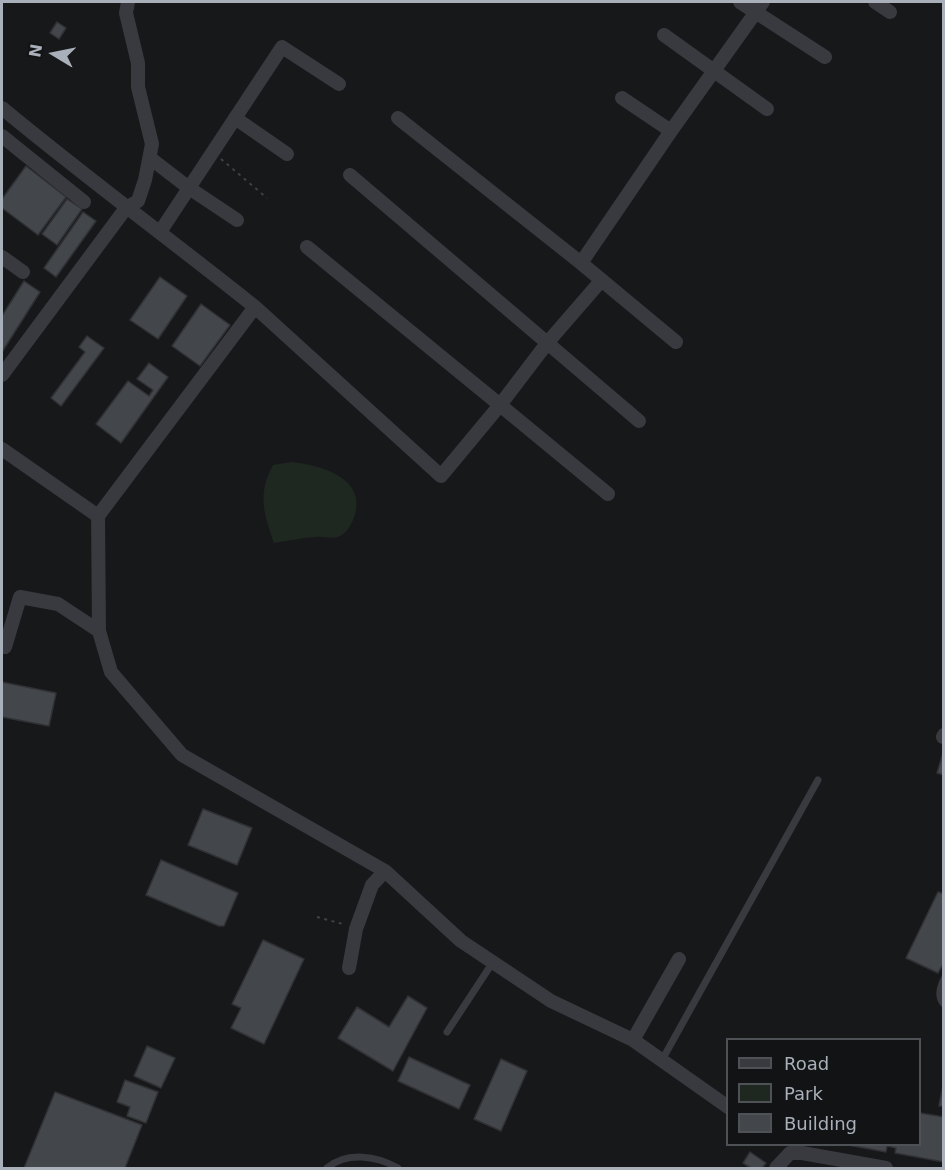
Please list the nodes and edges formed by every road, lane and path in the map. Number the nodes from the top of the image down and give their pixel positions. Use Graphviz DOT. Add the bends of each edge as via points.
graph roads {
  1 [pos="128,2"];
  2 [pos="740,2"];
  3 [pos="874,2"];
  4 [pos="759,7"];
  5 [pos="890,12"];
  6 [pos="664,35"];
  7 [pos="825,57"];
  8 [pos="714,70"];
  9 [pos="339,84"];
  10 [pos="622,98"];
  11 [pos="2,108"];
  12 [pos="767,109"];
  13 [pos="235,117"];
  14 [pos="398,118"];
  15 [pos="671,131"];
  16 [pos="2,136"];
  17 [pos="213,152"];
  18 [pos="287,154"];
  19 [pos="150,158"];
  20 [pos="350,175"];
  21 [pos="189,188"];
  22 [pos="267,198"];
  23 [pos="84,202"];
  24 [pos="126,208"];
  25 [pos="237,220"];
  26 [pos="160,232"];
  27 [pos="307,246"];
  28 [pos="2,257"];
  29 [pos="581,263"];
  30 [pos="23,272"];
  31 [pos="600,282"];
  32 [pos="255,307"];
  33 [pos="548,342"];
  34 [pos="676,342"];
  35 [pos="2,375"];
  36 [pos="500,405"];
  37 [pos="639,421"];
  38 [pos="2,449"];
  39 [pos="608,494"];
  40 [pos="98,516"];
  41 [pos="99,631"];
  42 [pos="4,647"];
  43 [pos="818,780"];
  44 [pos="385,871"];
  45 [pos="317,917"];
  46 [pos="356,928"];
  47 [pos="679,959"];
  48 [pos="493,962"];
  49 [pos="349,968"];
  50 [pos="944,979"];
  51 [pos="944,1004"];
  52 [pos="447,1032"];
  53 [pos="633,1040"];
  54 [pos="662,1060"];
  55 [pos="726,1106"];
  56 [pos="780,1146"];
  57 [pos="790,1154"];
  58 [pos="327,1168"];
  59 [pos="398,1168"];
  60 [pos="776,1168"];
  61 [pos="886,1168"];
  1 -- 19 [label="street" via="126,13 138,63 138,87 152,144"];
  2 -- 4 [label="street"];
  3 -- 5 [label="street"];
  4 -- 7 [label="street"];
  4 -- 8 [label="street"];
  6 -- 8 [label="street"];
  8 -- 12 [label="street"];
  8 -- 15 [label="street"];
  9 -- 13 [label="street" via="282,46"];
  10 -- 15 [label="street"];
  11 -- 24 [label="street"];
  13 -- 17 [label="street"];
  13 -- 18 [label="street"];
  14 -- 29 [label="street"];
  15 -- 29 [label="street"];
  16 -- 23 [label="street"];
  17 -- 21 [label="street"];
  17 -- 22 [label="path"];
  19 -- 21 [label="street"];
  19 -- 24 [label="street" via="138,201"];
  20 -- 33 [label="street"];
  21 -- 25 [label="street"];
  21 -- 26 [label="street"];
  24 -- 26 [label="street"];
  24 -- 35 [label="street"];
  26 -- 32 [label="street"];
  27 -- 36 [label="street"];
  28 -- 30 [label="street"];
  29 -- 31 [label="street"];
  31 -- 33 [label="street"];
  31 -- 34 [label="street"];
  32 -- 36 [label="street" via="441,476"];
  32 -- 40 [label="street"];
  33 -- 36 [label="street"];
  33 -- 37 [label="street"];
  36 -- 39 [label="street"];
  38 -- 40 [label="street"];
  40 -- 41 [label="street"];
  41 -- 42 [label="street" via="58,604 20,597"];
  41 -- 44 [label="street" via="111,672 182,755"];
  43 -- 54 [label="lane"];
  44 -- 46 [label="street" via="372,885"];
  44 -- 48 [label="street" via="461,941"];
  45 -- 46 [label="path"];
  46 -- 49 [label="street"];
  47 -- 53 [label="street"];
  48 -- 52 [label="lane"];
  48 -- 53 [label="street" via="551,1001"];
  50 -- 51 [label="lane" via="939,995"];
  53 -- 54 [label="street"];
  54 -- 55 [label="street"];
  56 -- 57 [label="street"];
  57 -- 60 [label="street"];
  57 -- 61 [label="street"];
  58 -- 59 [label="lane" via="344,1159 361,1157"];
}
